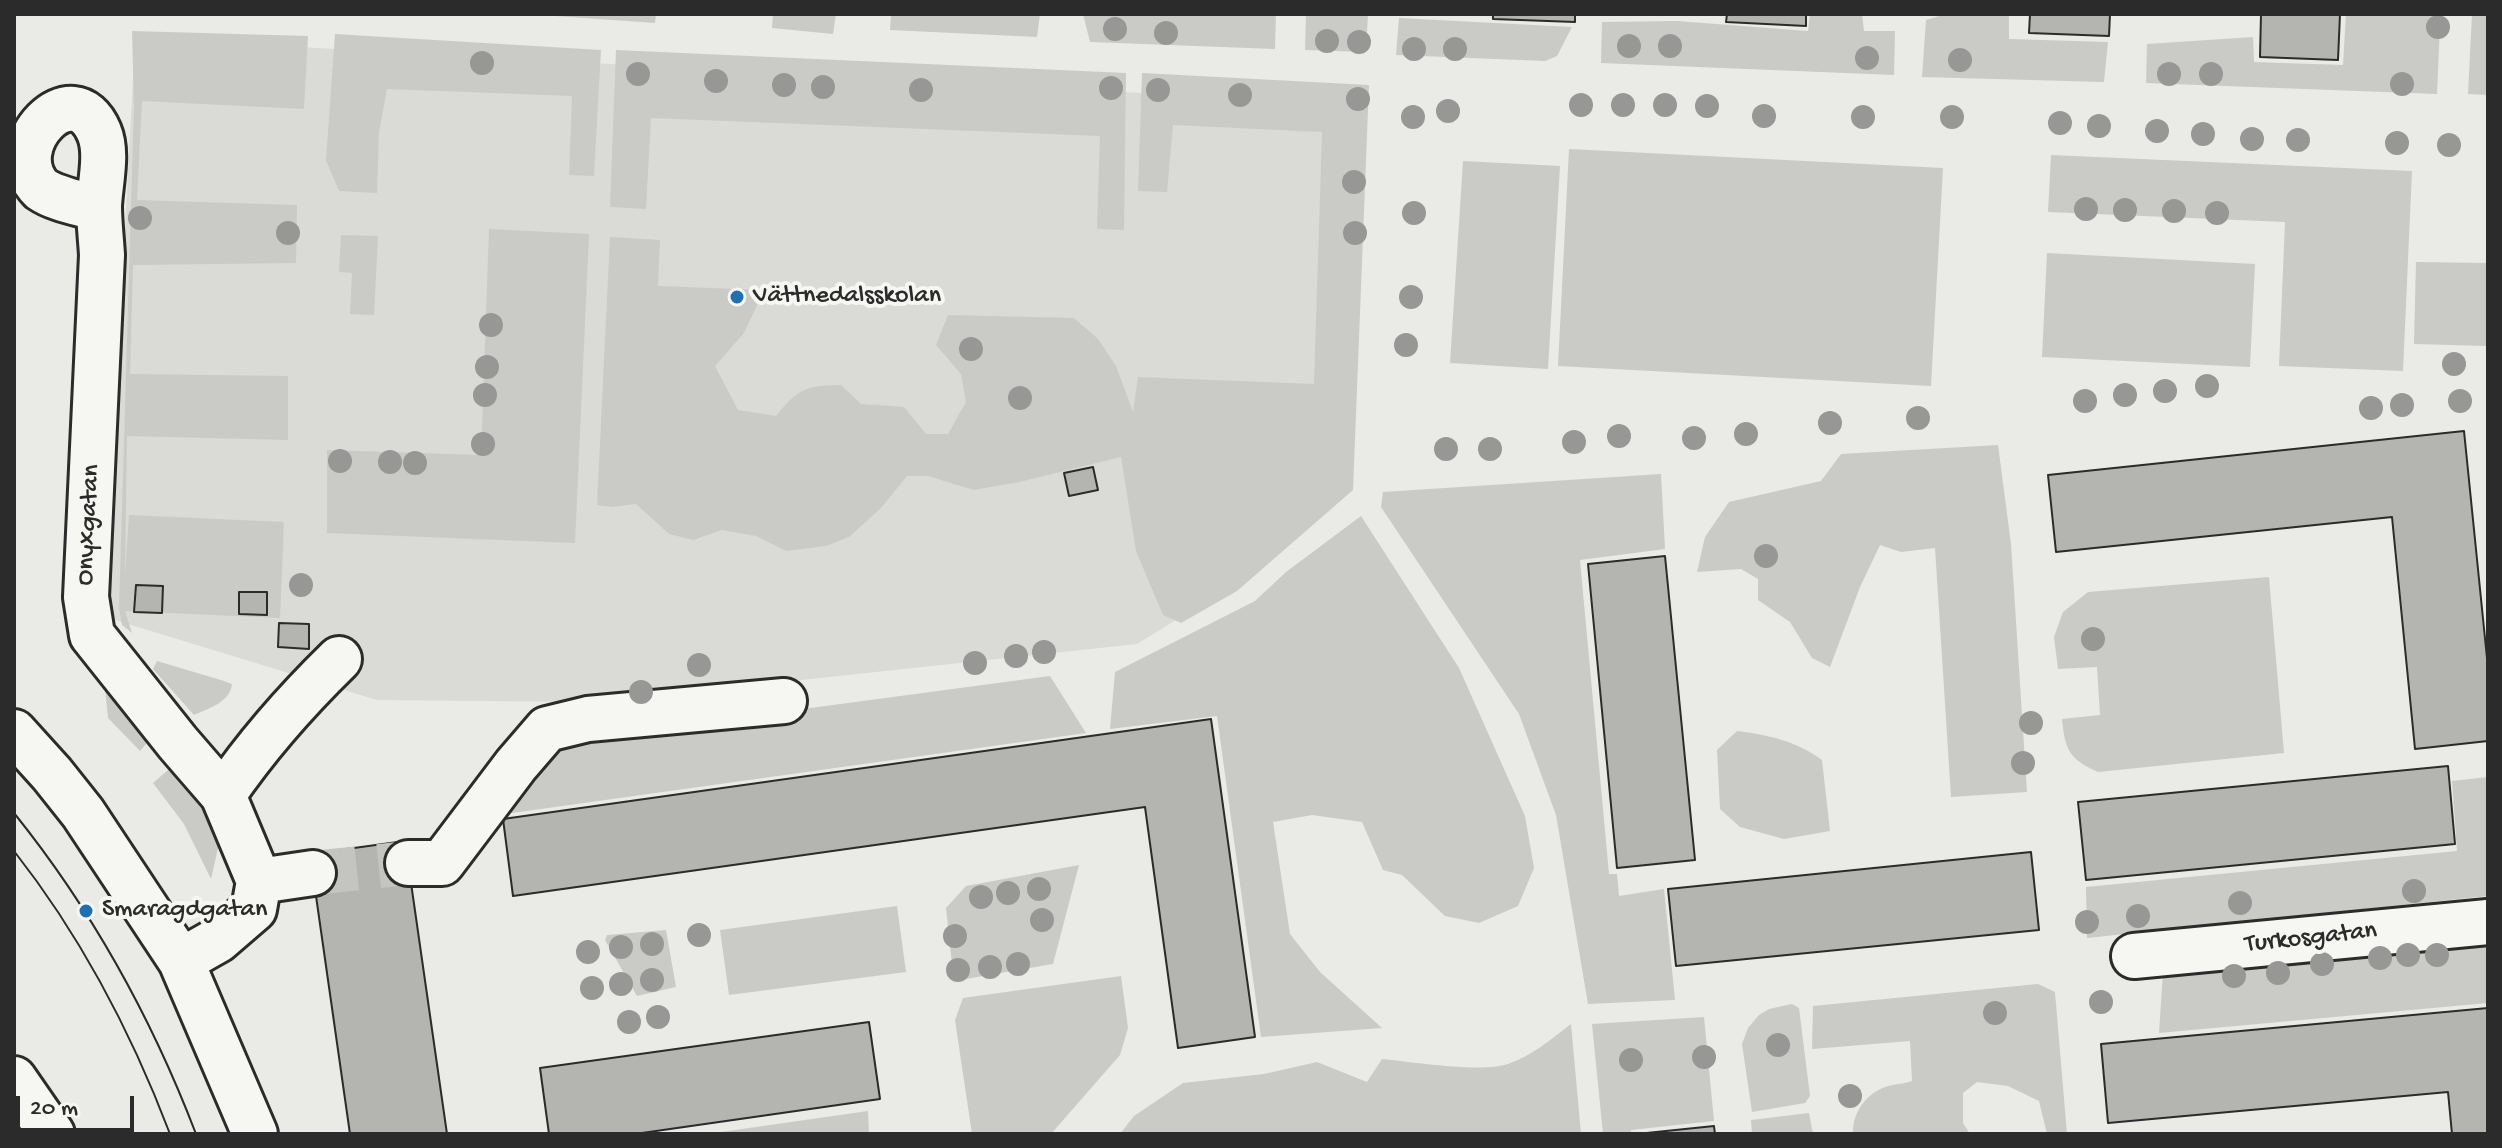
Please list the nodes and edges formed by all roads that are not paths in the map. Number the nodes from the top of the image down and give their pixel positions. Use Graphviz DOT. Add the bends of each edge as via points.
graph roads {
  1 [pos="99,209"];
  2 [pos="339,659"];
  3 [pos="784,701"];
  4 [pos="14,732"];
  5 [pos="223,795"];
  6 [pos="408,863"];
  7 [pos="313,873"];
  8 [pos="259,881"];
  9 [pos="2488,922"];
  10 [pos="2134,956"];
  11 [pos="181,961"];
  12 [pos="14,1079"];
  13 [pos="52,1134"];
  14 [pos="255,1134"];
  1 -- 5 [label="street, Onyxgatan" via="102,255 86,597 92,635"];
  2 -- 5 [label="street" via="302,695"];
  3 -- 6 [label="street" via="588,719 547,729 442,863"];
  4 -- 11 [label="street" via="83,813"];
  5 -- 8 [label="street, Onyxgatan"];
  7 -- 8 [label="street"];
  8 -- 11 [label="street" via="254,909 218,940"];
  9 -- 10 [label="street, Turkosgatan"];
  11 -- 14 [label="street"];
  12 -- 13 [label="street"];
}
